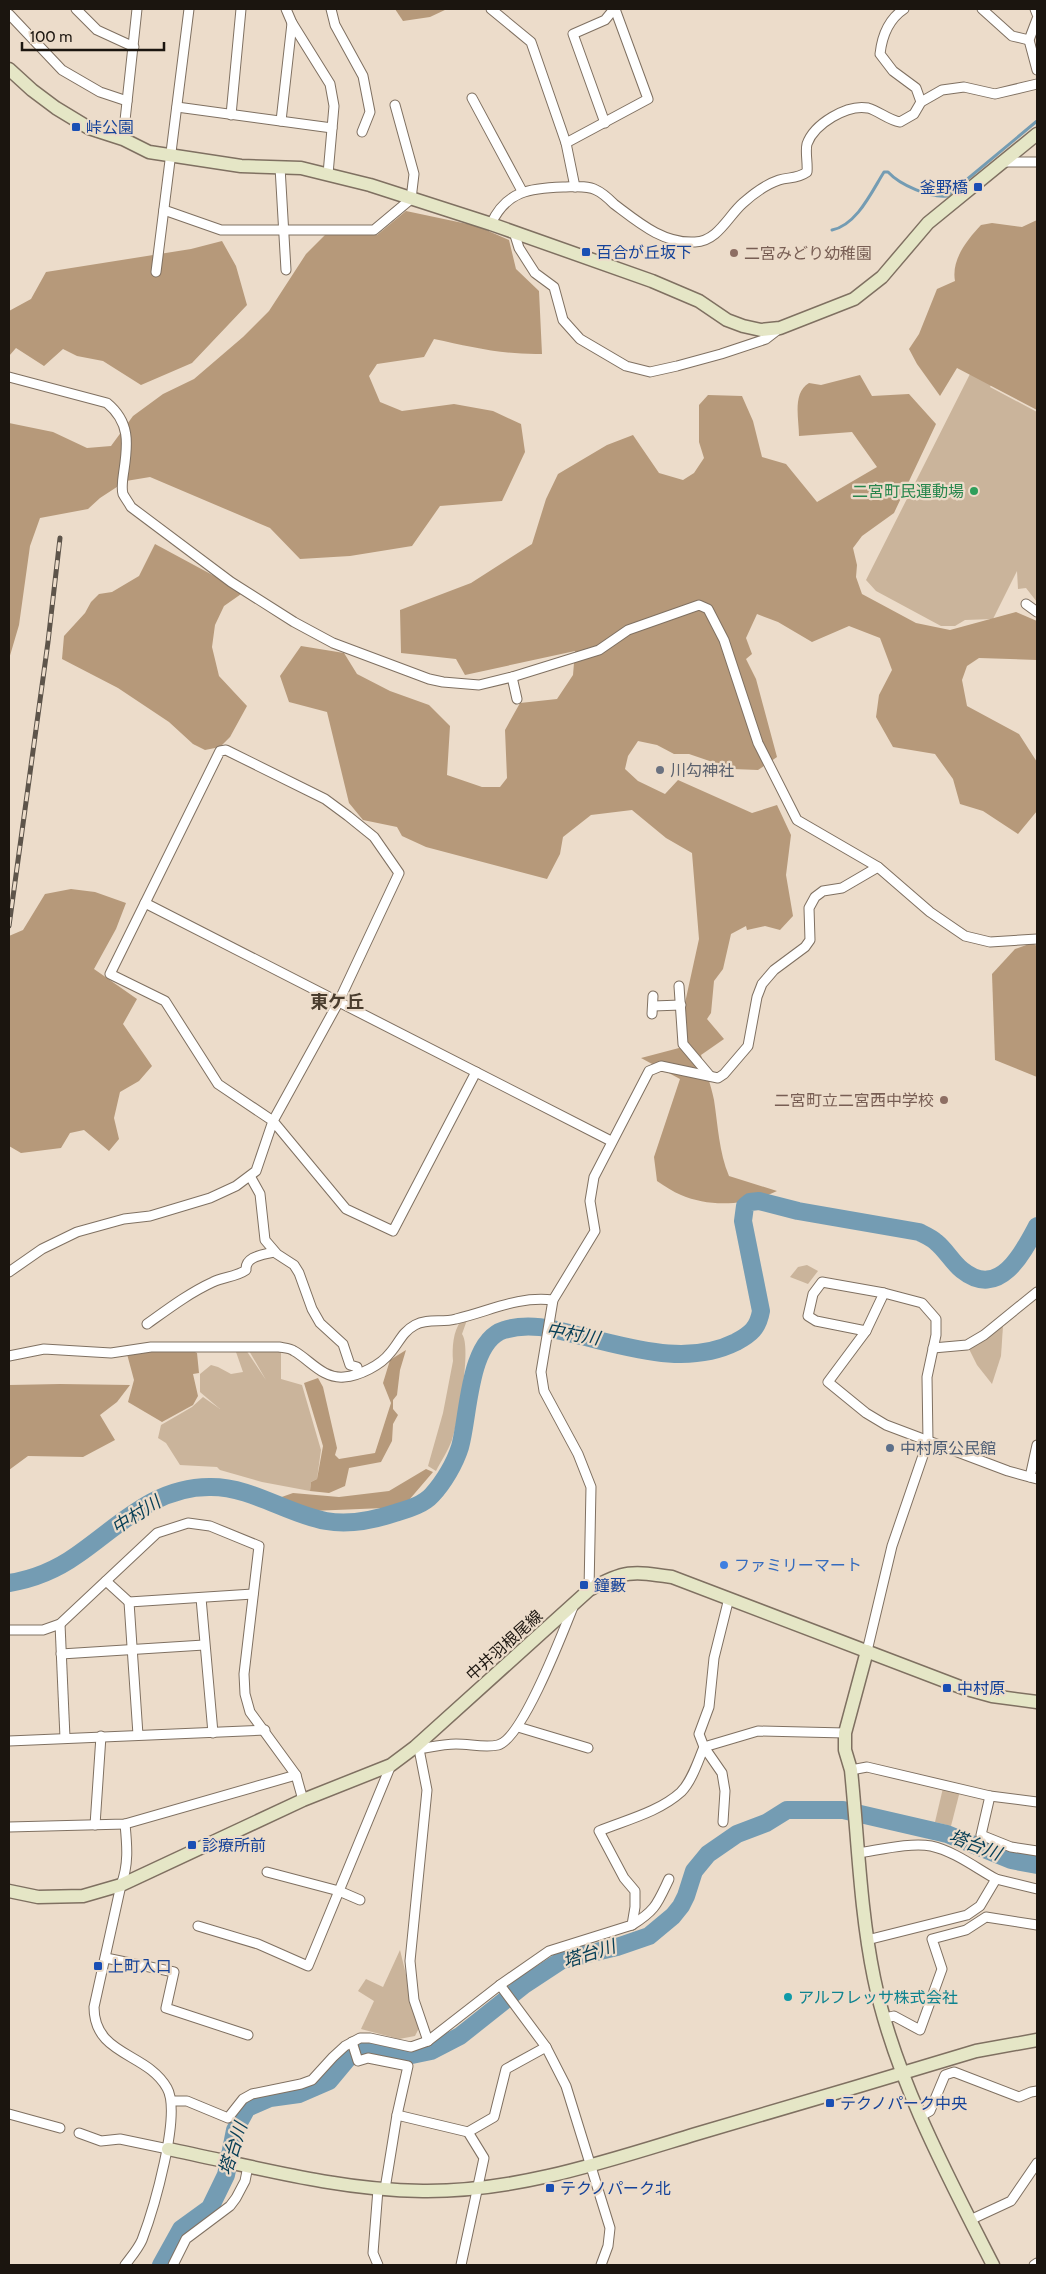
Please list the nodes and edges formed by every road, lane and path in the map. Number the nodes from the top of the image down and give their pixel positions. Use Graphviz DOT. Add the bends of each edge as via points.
graph roads {
  1 [pos="76,9"];
  2 [pos="137,9"];
  3 [pos="189,9"];
  4 [pos="241,9"];
  5 [pos="286,9"];
  6 [pos="331,9"];
  7 [pos="491,9"];
  8 [pos="614,9"];
  9 [pos="904,9"];
  10 [pos="982,9"];
  11 [pos="1035,9"];
  12 [pos="9,14"];
  13 [pos="1037,14"];
  14 [pos="1037,19"];
  15 [pos="292,23"];
  16 [pos="1029,40"];
  17 [pos="134,47"];
  18 [pos="9,69"];
  19 [pos="1037,70"];
  20 [pos="1037,84"];
  21 [pos="472,98"];
  22 [pos="127,101"];
  23 [pos="921,102"];
  24 [pos="395,105"];
  25 [pos="176,108"];
  26 [pos="231,115"];
  27 [pos="281,121"];
  28 [pos="605,124"];
  29 [pos="332,128"];
  30 [pos="362,132"];
  31 [pos="1037,134"];
  32 [pos="123,139"];
  33 [pos="566,143"];
  34 [pos="170,156"];
  35 [pos="1000,162"];
  36 [pos="1037,162"];
  37 [pos="280,167"];
  38 [pos="328,174"];
  39 [pos="575,186"];
  40 [pos="522,191"];
  41 [pos="411,199"];
  42 [pos="164,210"];
  43 [pos="490,224"];
  44 [pos="285,230"];
  45 [pos="514,232"];
  46 [pos="286,270"];
  47 [pos="156,272"];
  48 [pos="780,328"];
  49 [pos="9,378"];
  50 [pos="1026,604"];
  51 [pos="1037,612"];
  52 [pos="512,677"];
  53 [pos="517,699"];
  54 [pos="878,868"];
  55 [pos="145,903"];
  56 [pos="1037,939"];
  57 [pos="679,986"];
  58 [pos="653,996"];
  59 [pos="338,1003"];
  60 [pos="681,1005"];
  61 [pos="476,1072"];
  62 [pos="710,1076"];
  63 [pos="273,1121"];
  64 [pos="611,1141"];
  65 [pos="250,1176"];
  66 [pos="274,1252"];
  67 [pos="9,1272"];
  68 [pos="884,1293"];
  69 [pos="1035,1296"];
  70 [pos="552,1303"];
  71 [pos="147,1324"];
  72 [pos="866,1331"];
  73 [pos="933,1348"];
  74 [pos="9,1356"];
  75 [pos="358,1372"];
  76 [pos="928,1441"];
  77 [pos="1037,1445"];
  78 [pos="1034,1478"];
  79 [pos="106,1581"];
  80 [pos="589,1590"];
  81 [pos="254,1594"];
  82 [pos="201,1598"];
  83 [pos="729,1598"];
  84 [pos="129,1602"];
  85 [pos="575,1603"];
  86 [pos="60,1624"];
  87 [pos="9,1630"];
  88 [pos="204,1645"];
  89 [pos="130,1650"];
  90 [pos="867,1651"];
  91 [pos="61,1654"];
  92 [pos="1037,1702"];
  93 [pos="518,1728"];
  94 [pos="265,1730"];
  95 [pos="213,1733"];
  96 [pos="845,1733"];
  97 [pos="138,1735"];
  98 [pos="101,1736"];
  99 [pos="65,1738"];
  100 [pos="9,1742"];
  101 [pos="704,1747"];
  102 [pos="417,1748"];
  103 [pos="588,1748"];
  104 [pos="391,1765"];
  105 [pos="851,1770"];
  106 [pos="296,1775"];
  107 [pos="990,1796"];
  108 [pos="303,1800"];
  109 [pos="1037,1802"];
  110 [pos="723,1822"];
  111 [pos="125,1824"];
  112 [pos="95,1825"];
  113 [pos="9,1827"];
  114 [pos="1037,1851"];
  115 [pos="858,1853"];
  116 [pos="267,1872"];
  117 [pos="669,1878"];
  118 [pos="996,1879"];
  119 [pos="121,1885"];
  120 [pos="1037,1889"];
  121 [pos="9,1891"];
  122 [pos="339,1891"];
  123 [pos="360,1900"];
  124 [pos="632,1925"];
  125 [pos="1037,1925"];
  126 [pos="198,1926"];
  127 [pos="867,1940"];
  128 [pos="106,1958"];
  129 [pos="500,1985"];
  130 [pos="885,2018"];
  131 [pos="248,2035"];
  132 [pos="1037,2040"];
  133 [pos="428,2041"];
  134 [pos="352,2042"];
  135 [pos="546,2047"];
  136 [pos="903,2073"];
  137 [pos="1037,2091"];
  138 [pos="172,2101"];
  139 [pos="9,2114"];
  140 [pos="397,2115"];
  141 [pos="921,2116"];
  142 [pos="60,2128"];
  143 [pos="468,2132"];
  144 [pos="79,2133"];
  145 [pos="168,2149"];
  146 [pos="1037,2163"];
  147 [pos="245,2165"];
  148 [pos="590,2166"];
  149 [pos="477,2188"];
  150 [pos="382,2189"];
  151 [pos="970,2220"];
  152 [pos="1037,2263"];
  153 [pos="125,2265"];
  154 [pos="173,2265"];
  155 [pos="378,2265"];
  156 [pos="461,2265"];
  157 [pos="601,2265"];
  158 [pos="993,2265"];
  159 [pos="1034,2265"];
  1 -- 17 [label="street" via="97,30"];
  2 -- 17 [label="street"];
  3 -- 25 [label="street"];
  4 -- 26 [label="street"];
  5 -- 15 [label="street"];
  6 -- 30 [label="street" via="335,26 363,76 370,112"];
  7 -- 33 [label="street" via="531,42"];
  8 -- 28 [label="street" via="605,20 573,34"];
  8 -- 28 [label="street" via="648,99"];
  9 -- 23 [label="street" via="892,19 882,40 880,54 892,71 916,88"];
  10 -- 16 [label="street" via="1012,36"];
  11 -- 13 [label="street"];
  12 -- 22 [label="street" via="62,70 100,92"];
  14 -- 16 [label="street"];
  15 -- 27 [label="street"];
  15 -- 29 [label="street" via="330,84 334,106"];
  16 -- 19 [label="street"];
  17 -- 22 [label="street"];
  18 -- 32 [label="street" via="56,108 89,128"];
  20 -- 23 [label="street" via="995,94 952,88"];
  21 -- 40 [label="street"];
  22 -- 32 [label="street"];
  23 -- 39 [label="street" via="914,114 900,122 869,108 833,115 811,136 806,146 807,172 763,189 743,203 705,241 679,241 663,236 648,229 596,189"];
  24 -- 41 [label="street" via="414,174"];
  25 -- 26 [label="street"];
  25 -- 34 [label="street"];
  26 -- 27 [label="street"];
  27 -- 29 [label="street"];
  28 -- 33 [label="street"];
  29 -- 38 [label="street"];
  31 -- 35 [label="street"];
  32 -- 34 [label="street" via="149,152"];
  33 -- 39 [label="street"];
  34 -- 37 [label="street" via="241,166"];
  34 -- 42 [label="street"];
  35 -- 36 [label="street"];
  35 -- 48 [label="street" via="928,223 882,277 854,299"];
  37 -- 38 [label="street"];
  37 -- 44 [label="street"];
  38 -- 41 [label="street"];
  39 -- 40 [label="street"];
  40 -- 43 [label="street" via="497,211"];
  41 -- 43 [label="street"];
  41 -- 44 [label="street" via="374,230"];
  42 -- 44 [label="street" via="222,230"];
  42 -- 47 [label="street"];
  43 -- 45 [label="street"];
  44 -- 46 [label="street"];
  45 -- 48 [label="street" via="652,281 743,326 761,330"];
  45 -- 48 [label="street" via="518,248 535,273 554,287 563,320 580,340 626,366 650,372 677,366 766,338"];
  49 -- 52 [label="street" via="107,403 118,412 128,444 122,478 123,494 131,507 231,582 294,622 333,643 429,680 479,685"];
  50 -- 51 [label="street"];
  52 -- 53 [label="street"];
  52 -- 54 [label="street" via="599,650 628,630 699,605 708,609 724,640 758,743 793,816 802,825"];
  54 -- 56 [label="street" via="930,912 966,936 990,942"];
  54 -- 62 [label="street" via="842,888 823,891 815,897 809,908 810,940 767,978 757,997 748,1046 724,1074 718,1078"];
  55 -- 59 [label="street"];
  55 -- 59 [label="street" via="220,751 226,750 324,799 374,837 399,873"];
  55 -- 63 [label="street" via="110,974 164,1001 218,1084"];
  57 -- 60 [label="street"];
  58 -- 60 [label="street" via="653,1009"];
  59 -- 61 [label="street"];
  59 -- 63 [label="street"];
  60 -- 62 [label="street" via="683,1044"];
  61 -- 63 [label="street" via="393,1231 346,1209"];
  61 -- 64 [label="street"];
  62 -- 64 [label="street" via="661,1066 653,1068"];
  63 -- 65 [label="street" via="256,1171"];
  64 -- 70 [label="street" via="594,1177 591,1192 595,1231"];
  65 -- 66 [label="street" via="260,1194 264,1240"];
  65 -- 67 [label="street" via="210,1198 150,1216 124,1219 77,1232 42,1249"];
  66 -- 71 [label="street" via="256,1256 246,1265 246,1270 214,1282"];
  66 -- 75 [label="street" via="294,1264 320,1323 344,1344 350,1365 357,1367"];
  68 -- 72 [label="street"];
  68 -- 72 [label="street" via="822,1282 813,1294 808,1316 816,1321"];
  68 -- 73 [label="street" via="922,1303 936,1319"];
  69 -- 73 [label="street" via="967,1345"];
  70 -- 75 [label="street" via="539,1298 512,1301 454,1320 415,1325 403,1333 380,1364"];
  70 -- 80 [label="street" via="541,1372 544,1391 578,1454 591,1487"];
  72 -- 76 [label="street" via="828,1382 886,1426"];
  73 -- 76 [label="street" via="927,1377"];
  74 -- 75 [label="street" via="44,1349 111,1353 151,1347 280,1347 293,1350 330,1376 344,1377"];
  76 -- 78 [label="street"];
  76 -- 90 [label="street" via="892,1546"];
  77 -- 78 [label="street"];
  79 -- 81 [label="street" via="157,1533 188,1523 210,1526 259,1546"];
  79 -- 84 [label="street"];
  79 -- 86 [label="street"];
  80 -- 83 [label="street, 中井羽根尾線" via="614,1576 638,1572 672,1577"];
  80 -- 85 [label="street, 中井羽根尾線"];
  81 -- 82 [label="street"];
  81 -- 94 [label="street" via="244,1694 250,1712"];
  82 -- 84 [label="street"];
  82 -- 88 [label="street"];
  83 -- 90 [label="street, 中井羽根尾線"];
  83 -- 101 [label="street" via="714,1658 709,1707 699,1734"];
  84 -- 89 [label="street"];
  85 -- 93 [label="street"];
  85 -- 102 [label="street, 中井羽根尾線"];
  86 -- 87 [label="street" via="43,1630"];
  86 -- 91 [label="street"];
  88 -- 89 [label="street"];
  88 -- 95 [label="street"];
  89 -- 91 [label="street"];
  89 -- 97 [label="street"];
  90 -- 92 [label="street, 中井羽根尾線" via="963,1688"];
  90 -- 96 [label="street"];
  91 -- 99 [label="street"];
  93 -- 102 [label="street" via="501,1744 492,1746 457,1744"];
  93 -- 103 [label="street"];
  94 -- 95 [label="street"];
  94 -- 106 [label="street"];
  95 -- 97 [label="street"];
  96 -- 101 [label="street" via="758,1731"];
  96 -- 105 [label="street" via="845,1750"];
  97 -- 98 [label="street"];
  98 -- 99 [label="street"];
  98 -- 112 [label="street"];
  99 -- 100 [label="street"];
  101 -- 110 [label="street" via="722,1773 726,1791"];
  101 -- 124 [label="street" via="682,1792 659,1807 599,1831 624,1878 635,1891"];
  102 -- 104 [label="street, 中井羽根尾線"];
  102 -- 133 [label="street" via="427,1790 410,1962 414,2000"];
  104 -- 108 [label="street, 中井羽根尾線"];
  104 -- 122 [label="street"];
  105 -- 107 [label="street" via="867,1767"];
  105 -- 115 [label="street"];
  106 -- 108 [label="street"];
  106 -- 111 [label="street"];
  107 -- 109 [label="street"];
  107 -- 114 [label="street" via="981,1835 1010,1847"];
  108 -- 119 [label="street, 中井羽根尾線"];
  111 -- 112 [label="street"];
  111 -- 119 [label="street" via="128,1855"];
  112 -- 113 [label="street"];
  115 -- 118 [label="street" via="932,1846"];
  115 -- 127 [label="street"];
  116 -- 122 [label="street"];
  117 -- 124 [label="street" via="657,1904 649,1914"];
  118 -- 120 [label="street"];
  118 -- 127 [label="street" via="980,1906 967,1915"];
  119 -- 121 [label="street, 中井羽根尾線" via="83,1896 38,1897"];
  119 -- 128 [label="street"];
  122 -- 123 [label="street"];
  122 -- 126 [label="street" via="308,1966 258,1944"];
  124 -- 129 [label="street" via="549,1951"];
  125 -- 130 [label="street" via="986,1916 966,1930 932,1938 942,1969 920,2030 894,2016"];
  127 -- 130 [label="street"];
  128 -- 131 [label="street" via="174,1972 166,2008"];
  128 -- 138 [label="street" via="94,2007 94,2016 103,2037 159,2077"];
  129 -- 133 [label="street"];
  129 -- 135 [label="street"];
  130 -- 136 [label="street"];
  132 -- 136 [label="street" via="976,2051"];
  133 -- 134 [label="street" via="411,2047 370,2038"];
  134 -- 138 [label="street" via="312,2080 252,2094 243,2099 228,2118 187,2101"];
  134 -- 140 [label="street" via="358,2061 368,2058 408,2066"];
  135 -- 143 [label="street" via="506,2069 494,2117"];
  135 -- 148 [label="street" via="566,2086"];
  136 -- 141 [label="street"];
  136 -- 148 [label="street"];
  137 -- 141 [label="street" via="1019,2097 954,2072 945,2075 930,2112"];
  138 -- 145 [label="street"];
  139 -- 142 [label="street"];
  140 -- 143 [label="street"];
  140 -- 150 [label="street"];
  141 -- 151 [label="street"];
  143 -- 149 [label="street" via="484,2158"];
  144 -- 145 [label="street" via="101,2141 120,2139"];
  145 -- 147 [label="street"];
  145 -- 153 [label="street" via="141,2240"];
  146 -- 151 [label="street" via="1011,2201"];
  147 -- 150 [label="street" via="316,2180"];
  147 -- 154 [label="street" via="245,2181 236,2198 186,2239"];
  148 -- 149 [label="street" via="508,2185"];
  148 -- 157 [label="street" via="610,2228"];
  149 -- 150 [label="street"];
  149 -- 156 [label="street"];
  150 -- 155 [label="street" via="373,2253"];
  151 -- 158 [label="street"];
  152 -- 159 [label="street"];
}
